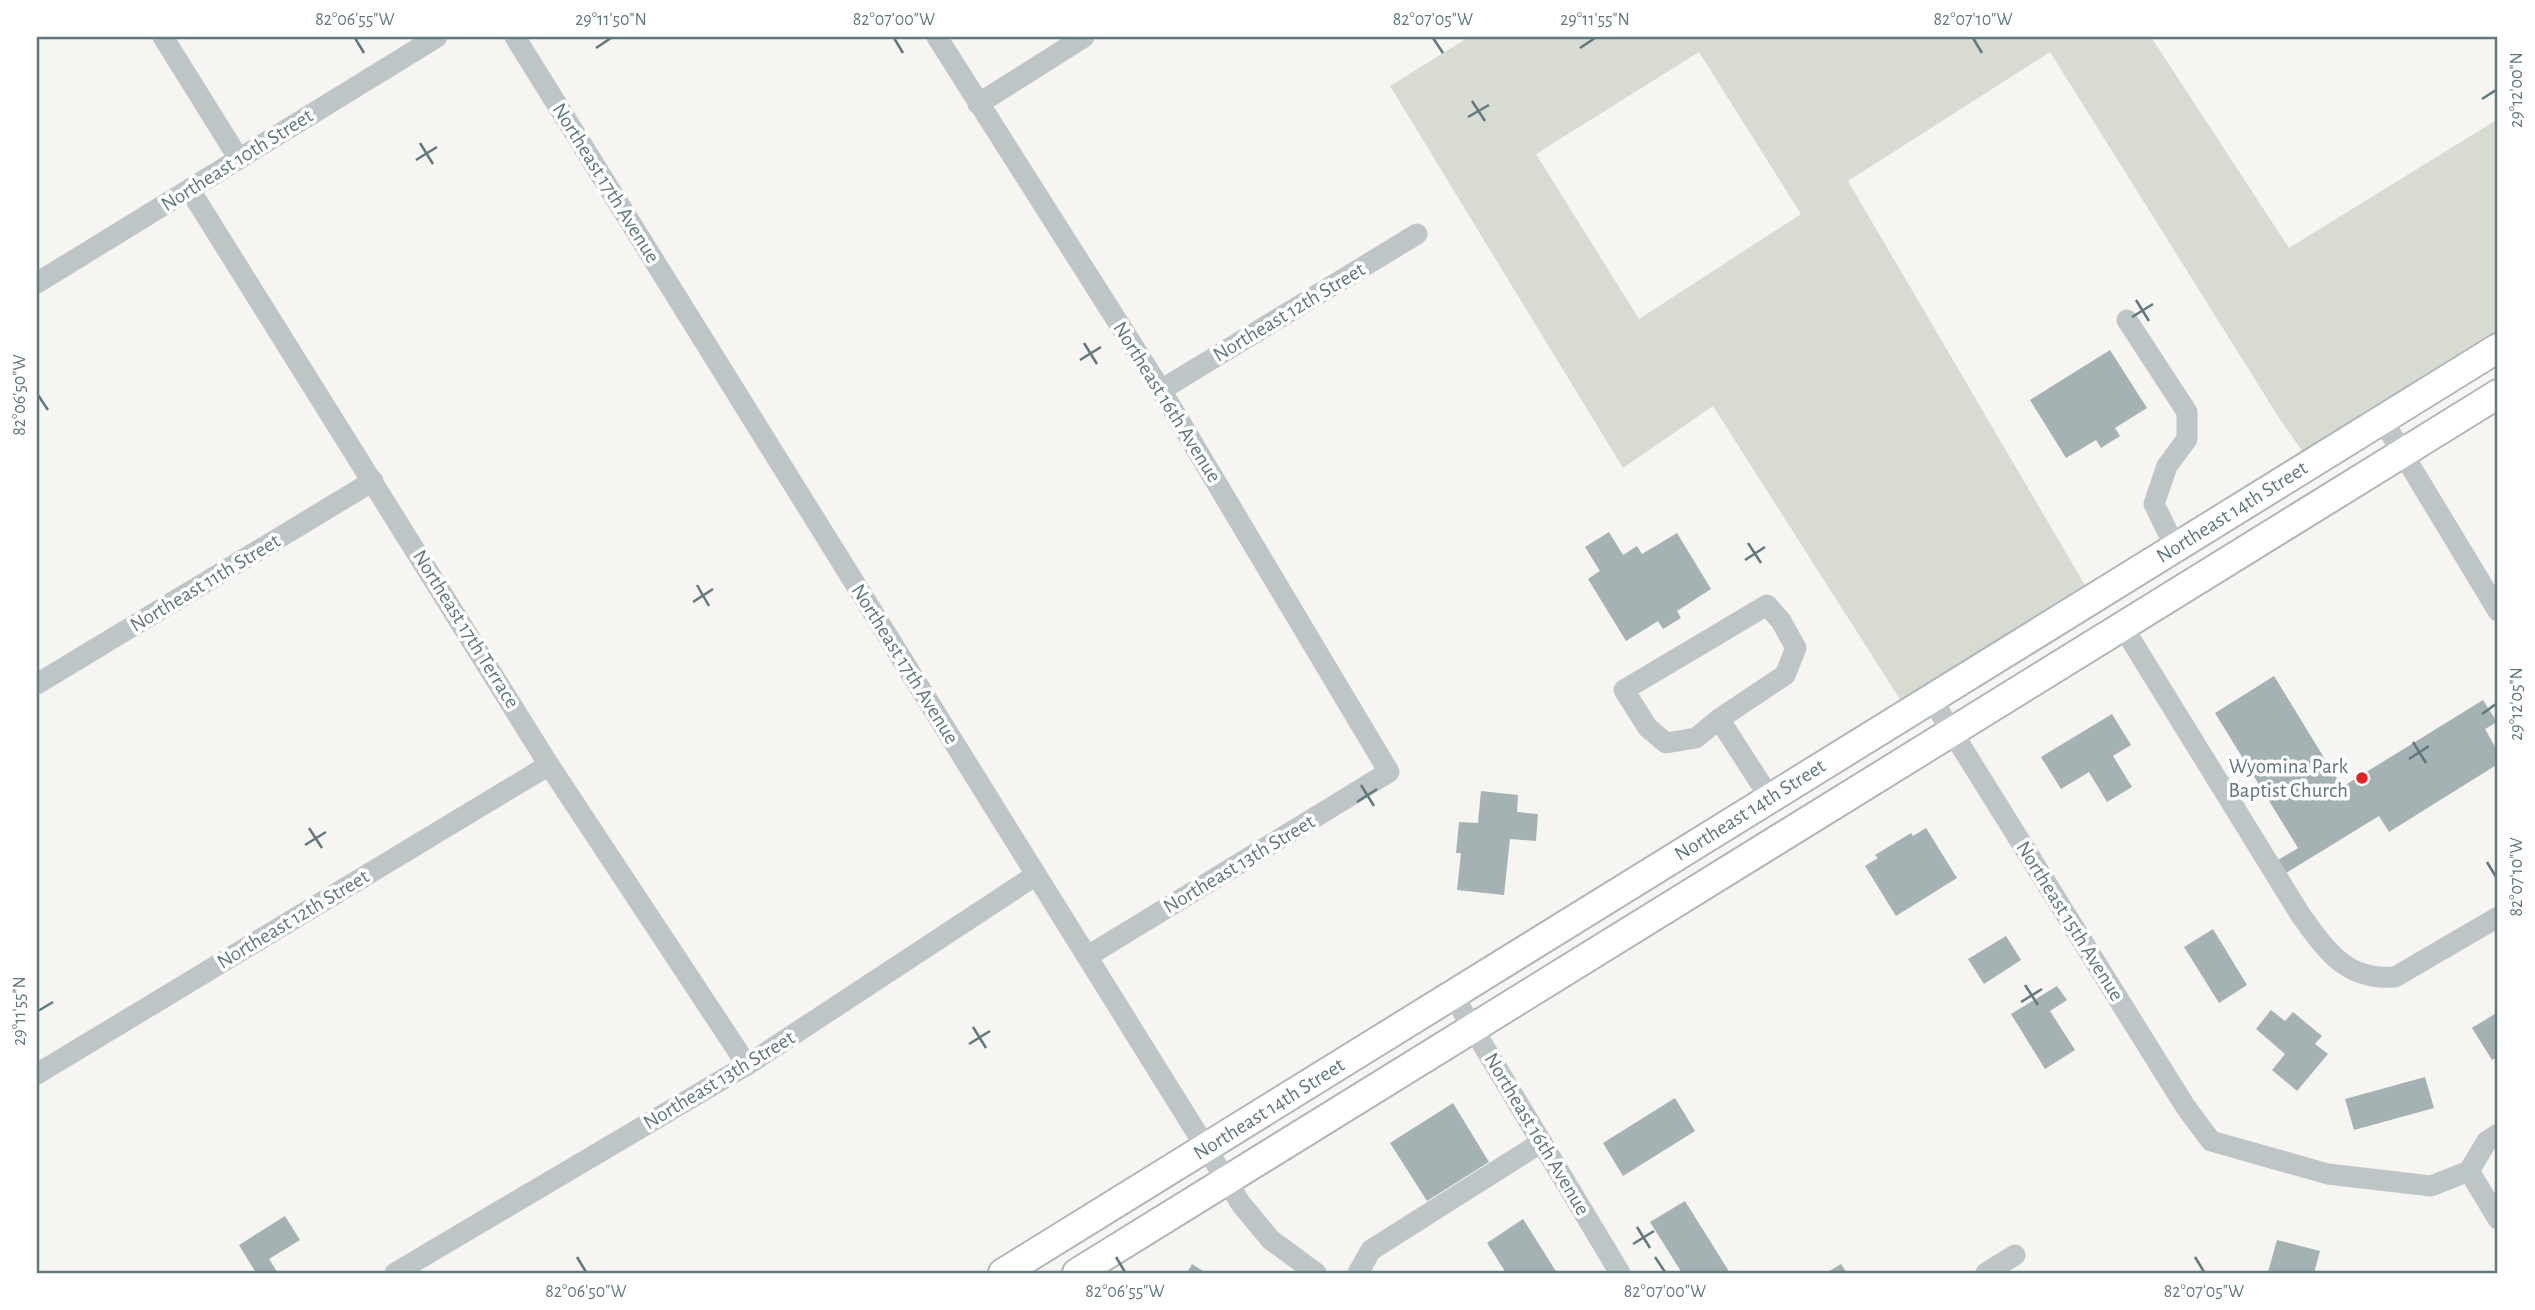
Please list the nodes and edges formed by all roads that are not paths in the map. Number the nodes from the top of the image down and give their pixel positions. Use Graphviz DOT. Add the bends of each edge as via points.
graph roads {
  1 [pos="163,37"];
  2 [pos="437,37"];
  3 [pos="515,37"];
  4 [pos="937,37"];
  5 [pos="1084,37"];
  6 [pos="978,104"];
  7 [pos="239,159"];
  8 [pos="190,190"];
  9 [pos="1417,234"];
  10 [pos="37,283"];
  11 [pos="2127,320"];
  12 [pos="2498,348"];
  13 [pos="1161,390"];
  14 [pos="2498,394"];
  15 [pos="2382,419"];
  16 [pos="2403,453"];
  17 [pos="373,481"];
  18 [pos="2175,547"];
  19 [pos="2498,611"];
  20 [pos="2123,627"];
  21 [pos="37,684"];
  22 [pos="1931,698"];
  23 [pos="1719,719"];
  24 [pos="1952,732"];
  25 [pos="549,765"];
  26 [pos="1389,772"];
  27 [pos="1770,798"];
  28 [pos="1036,875"];
  29 [pos="2498,917"];
  30 [pos="1088,956"];
  31 [pos="1452,995"];
  32 [pos="1473,1028"];
  33 [pos="747,1065"];
  34 [pos="37,1074"];
  35 [pos="2498,1134"];
  36 [pos="1542,1142"];
  37 [pos="1206,1148"];
  38 [pos="2469,1171"];
  39 [pos="1226,1181"];
  40 [pos="2498,1219"];
  41 [pos="2015,1255"];
  42 [pos="394,1273"];
  43 [pos="1003,1273"];
  44 [pos="1077,1273"];
  45 [pos="1317,1273"];
  46 [pos="1359,1273"];
  47 [pos="1620,1273"];
  48 [pos="1986,1273"];
  1 -- 7 [label="street"];
  2 -- 7 [label="street, Northeast 10th Street"];
  3 -- 28 [label="street, Northeast 17th Avenue"];
  4 -- 6 [label="street, Northeast 16th Avenue"];
  5 -- 6 [label="street"];
  6 -- 13 [label="street, Northeast 16th Avenue"];
  7 -- 8 [label="street, Northeast 10th Street"];
  8 -- 10 [label="street, Northeast 10th Street"];
  8 -- 17 [label="street, Northeast 17th Terrace"];
  9 -- 13 [label="street, Northeast 12th Street"];
  11 -- 18 [label="street" via="2187,412 2187,439 2166,466 2154,505"];
  12 -- 15 [label="main road, Northeast 14th Street"];
  13 -- 26 [label="street, Northeast 16th Avenue"];
  14 -- 16 [label="main road, Northeast 14th Street"];
  15 -- 16 [label="street"];
  15 -- 18 [label="main road, Northeast 14th Street"];
  16 -- 19 [label="street"];
  16 -- 20 [label="main road, Northeast 14th Street"];
  17 -- 21 [label="street, Northeast 11th Street"];
  17 -- 25 [label="street, Northeast 17th Terrace"];
  18 -- 22 [label="main road, Northeast 14th Street"];
  20 -- 24 [label="main road, Northeast 14th Street"];
  20 -- 29 [label="street" via="2300,914 2339,961 2379,978 2395,976"];
  22 -- 24 [label="street, Northeast 15th Avenue"];
  22 -- 27 [label="main road, Northeast 14th Street"];
  23 -- 23 [label="street" via="1696,738 1666,743 1648,729 1624,690 1767,605 1796,648 1785,675"];
  23 -- 27 [label="street"];
  24 -- 32 [label="main road, Northeast 14th Street"];
  24 -- 38 [label="street, Northeast 15th Avenue" via="2211,1142 2329,1174 2431,1186"];
  25 -- 33 [label="street, Northeast 17th Terrace"];
  25 -- 34 [label="street, Northeast 12th Street"];
  26 -- 30 [label="street, Northeast 13th Street"];
  27 -- 31 [label="main road, Northeast 14th Street"];
  28 -- 30 [label="street, Northeast 17th Avenue"];
  28 -- 33 [label="street, Northeast 13th Street"];
  30 -- 37 [label="street, Northeast 17th Avenue"];
  31 -- 32 [label="street, Northeast 16th Avenue"];
  31 -- 37 [label="main road, Northeast 14th Street"];
  32 -- 36 [label="street, Northeast 16th Avenue"];
  32 -- 39 [label="main road, Northeast 14th Street"];
  33 -- 42 [label="street, Northeast 13th Street"];
  35 -- 38 [label="street" via="2487,1141"];
  36 -- 46 [label="street" via="1371,1250"];
  36 -- 47 [label="street, Northeast 16th Avenue"];
  37 -- 39 [label="street, Northeast 17th Avenue"];
  37 -- 43 [label="main road, Northeast 14th Street"];
  38 -- 40 [label="street"];
  39 -- 44 [label="main road, Northeast 14th Street"];
  39 -- 45 [label="street, Northeast 17th Avenue" via="1271,1240"];
  41 -- 48 [label="street"];
}
